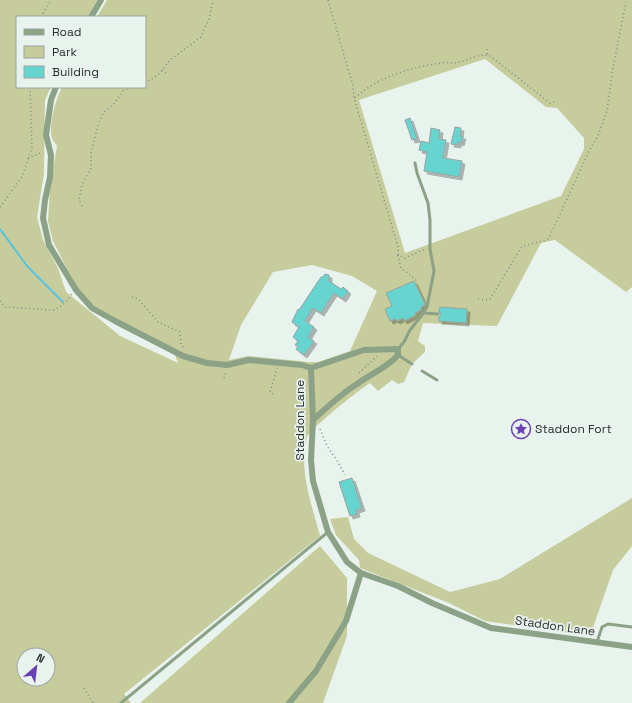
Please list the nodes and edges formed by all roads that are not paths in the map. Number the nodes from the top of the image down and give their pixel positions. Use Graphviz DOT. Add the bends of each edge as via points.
graph roads {
  1 [pos="101,0"];
  2 [pos="92,16"];
  3 [pos="56,88"];
  4 [pos="415,163"];
  5 [pos="424,313"];
  6 [pos="438,314"];
  7 [pos="398,352"];
  8 [pos="412,364"];
  9 [pos="311,368"];
  10 [pos="422,371"];
  11 [pos="437,380"];
  12 [pos="313,422"];
  13 [pos="328,532"];
  14 [pos="361,573"];
  15 [pos="632,627"];
  16 [pos="597,642"];
  17 [pos="632,647"];
  18 [pos="121,703"];
  19 [pos="289,703"];
  1 -- 2 [label="street"];
  3 -- 9 [label="street, Staddon Lane" via="51,100 46,135 51,155 43,218 49,245 75,289 92,308 183,356 207,363 227,365 250,360"];
  4 -- 5 [label="lane" via="428,203 434,271 430,299"];
  5 -- 6 [label="lane"];
  5 -- 7 [label="lane" via="410,330"];
  7 -- 8 [label="lane"];
  7 -- 9 [label="street" via="384,349 364,350"];
  7 -- 12 [label="street" via="392,362 333,401"];
  9 -- 12 [label="street, Staddon Lane"];
  10 -- 11 [label="lane"];
  12 -- 13 [label="street, Staddon Lane" via="313,481"];
  13 -- 14 [label="street, Staddon Lane" via="347,562"];
  13 -- 18 [label="lane"];
  14 -- 16 [label="street, Staddon Lane" via="398,586 491,628"];
  14 -- 19 [label="street" via="346,621 316,671"];
  15 -- 16 [label="lane" via="608,624 602,628"];
  16 -- 17 [label="street, Staddon Lane"];
}
